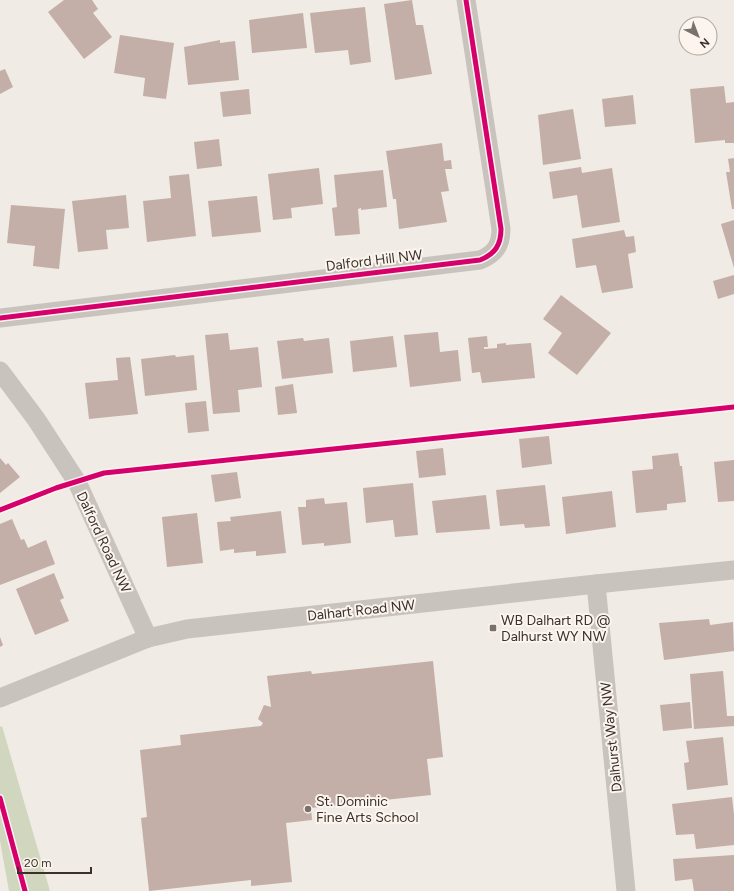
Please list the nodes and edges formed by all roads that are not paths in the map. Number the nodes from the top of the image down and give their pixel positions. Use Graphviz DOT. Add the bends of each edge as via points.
graph roads {
  1 [pos="466,0"];
  2 [pos="0,318"];
  3 [pos="0,371"];
  4 [pos="734,570"];
  5 [pos="596,584"];
  6 [pos="148,638"];
  7 [pos="0,698"];
  8 [pos="626,891"];
  1 -- 2 [label="street, Dalford Hill NW" via="501,229 500,244 489,257"];
  3 -- 6 [label="street, Dalford Road NW" via="36,419 77,482"];
  4 -- 5 [label="street, Dalhart Road NW"];
  5 -- 6 [label="street, Dalhart Road NW" via="187,629"];
  5 -- 8 [label="street, Dalhurst Way NW"];
  6 -- 7 [label="street, Dalhart Road NW"];
}
